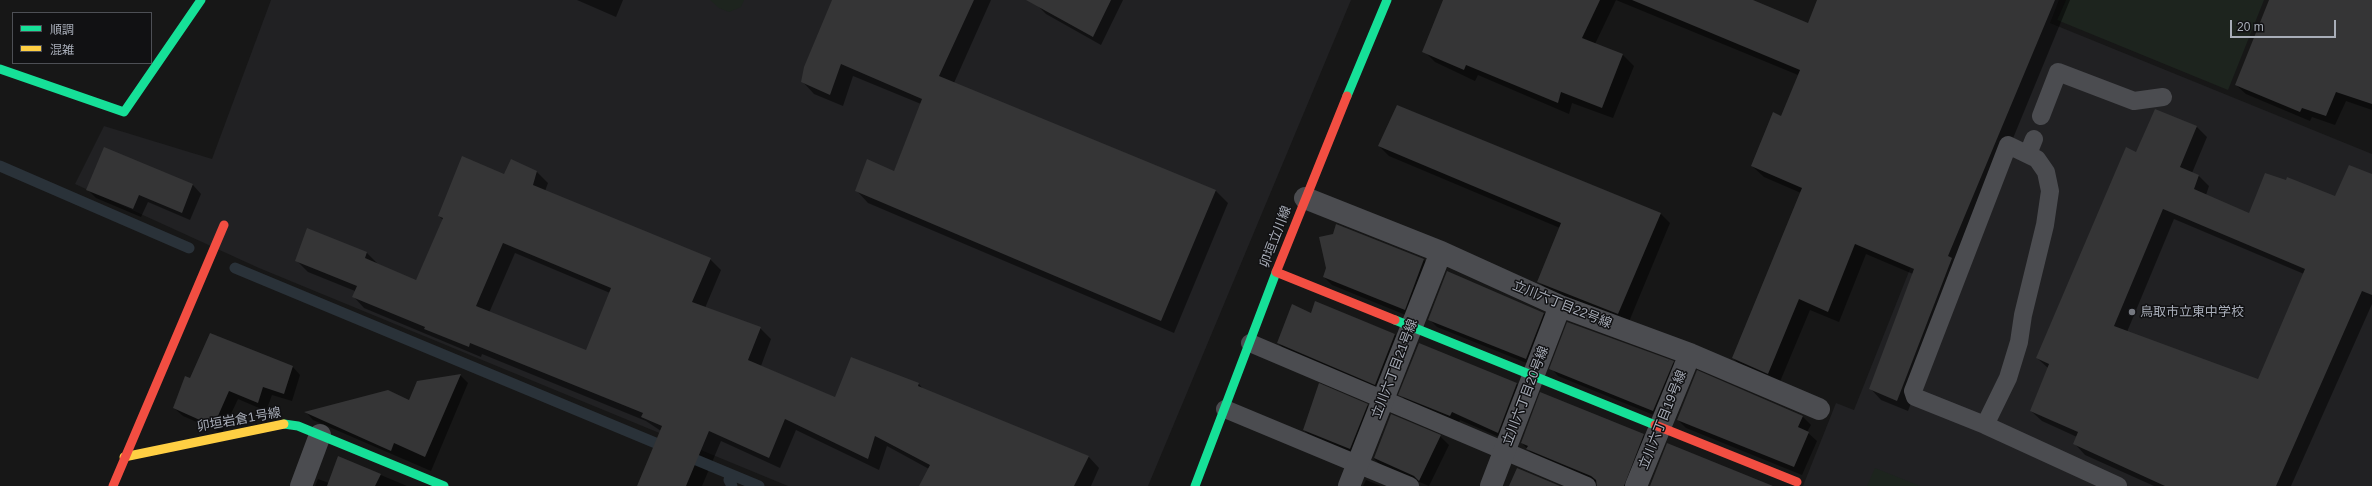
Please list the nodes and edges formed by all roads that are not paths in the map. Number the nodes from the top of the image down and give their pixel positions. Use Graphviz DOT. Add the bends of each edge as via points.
graph roads {
  1 [pos="201,0"];
  2 [pos="1387,0"];
  3 [pos="0,68"];
  4 [pos="2162,97"];
  5 [pos="2041,116"];
  6 [pos="1304,198"];
  7 [pos="224,225"];
  8 [pos="1441,252"];
  9 [pos="1276,272"];
  10 [pos="1560,306"];
  11 [pos="1411,327"];
  12 [pos="1250,343"];
  13 [pos="1690,354"];
  14 [pos="1534,376"];
  15 [pos="1383,400"];
  16 [pos="1224,409"];
  17 [pos="1819,410"];
  18 [pos="1985,425"];
  19 [pos="1660,426"];
  20 [pos="320,435"];
  21 [pos="1504,452"];
  22 [pos="124,457"];
  23 [pos="1357,465"];
  24 [pos="1797,482"];
  25 [pos="1200,485"];
  26 [pos="112,486"];
  27 [pos="301,486"];
  28 [pos="444,486"];
  29 [pos="1349,486"];
  30 [pos="1410,486"];
  31 [pos="1491,486"];
  32 [pos="1587,486"];
  33 [pos="1636,486"];
  34 [pos="2118,486"];
  1 -- 3 [label="street" via="124,112"];
  2 -- 6 [label="street, 卯垣立川線"];
  4 -- 5 [label="lane" via="2134,101 2058,72"];
  6 -- 8 [label="street, 立川六丁目22号線"];
  6 -- 9 [label="street, 卯垣立川線"];
  7 -- 22 [label="street"];
  8 -- 10 [label="street, 立川六丁目22号線"];
  8 -- 11 [label="street, 立川六丁目21号線"];
  9 -- 11 [label="street"];
  9 -- 12 [label="street, 卯垣立川線"];
  10 -- 13 [label="street, 立川六丁目22号線"];
  10 -- 14 [label="street, 立川六丁目20号線"];
  11 -- 14 [label="street"];
  11 -- 15 [label="street, 立川六丁目21号線"];
  12 -- 15 [label="lane"];
  12 -- 16 [label="street, 卯垣立川線"];
  13 -- 17 [label="street, 立川六丁目22号線"];
  13 -- 19 [label="street, 立川六丁目19号線"];
  14 -- 19 [label="street"];
  14 -- 21 [label="street, 立川六丁目20号線"];
  15 -- 21 [label="lane"];
  15 -- 23 [label="street, 立川六丁目21号線"];
  16 -- 23 [label="lane"];
  16 -- 25 [label="street, 卯垣立川線"];
  18 -- 18 [label="lane" via="1915,397 1913,391 2008,145 2031,147 2046,172 2050,190 2045,225 2030,281 2013,364"];
  18 -- 34 [label="lane"];
  19 -- 24 [label="street"];
  19 -- 33 [label="street, 立川六丁目19号線"];
  20 -- 22 [label="street, 卯垣岩倉1号線" via="298,426 280,423"];
  20 -- 27 [label="street"];
  20 -- 28 [label="street, 卯垣岩倉1号線"];
  21 -- 31 [label="street, 立川六丁目20号線"];
  21 -- 32 [label="lane"];
  22 -- 26 [label="street"];
  23 -- 29 [label="street, 立川六丁目21号線"];
  23 -- 30 [label="lane"];
}
